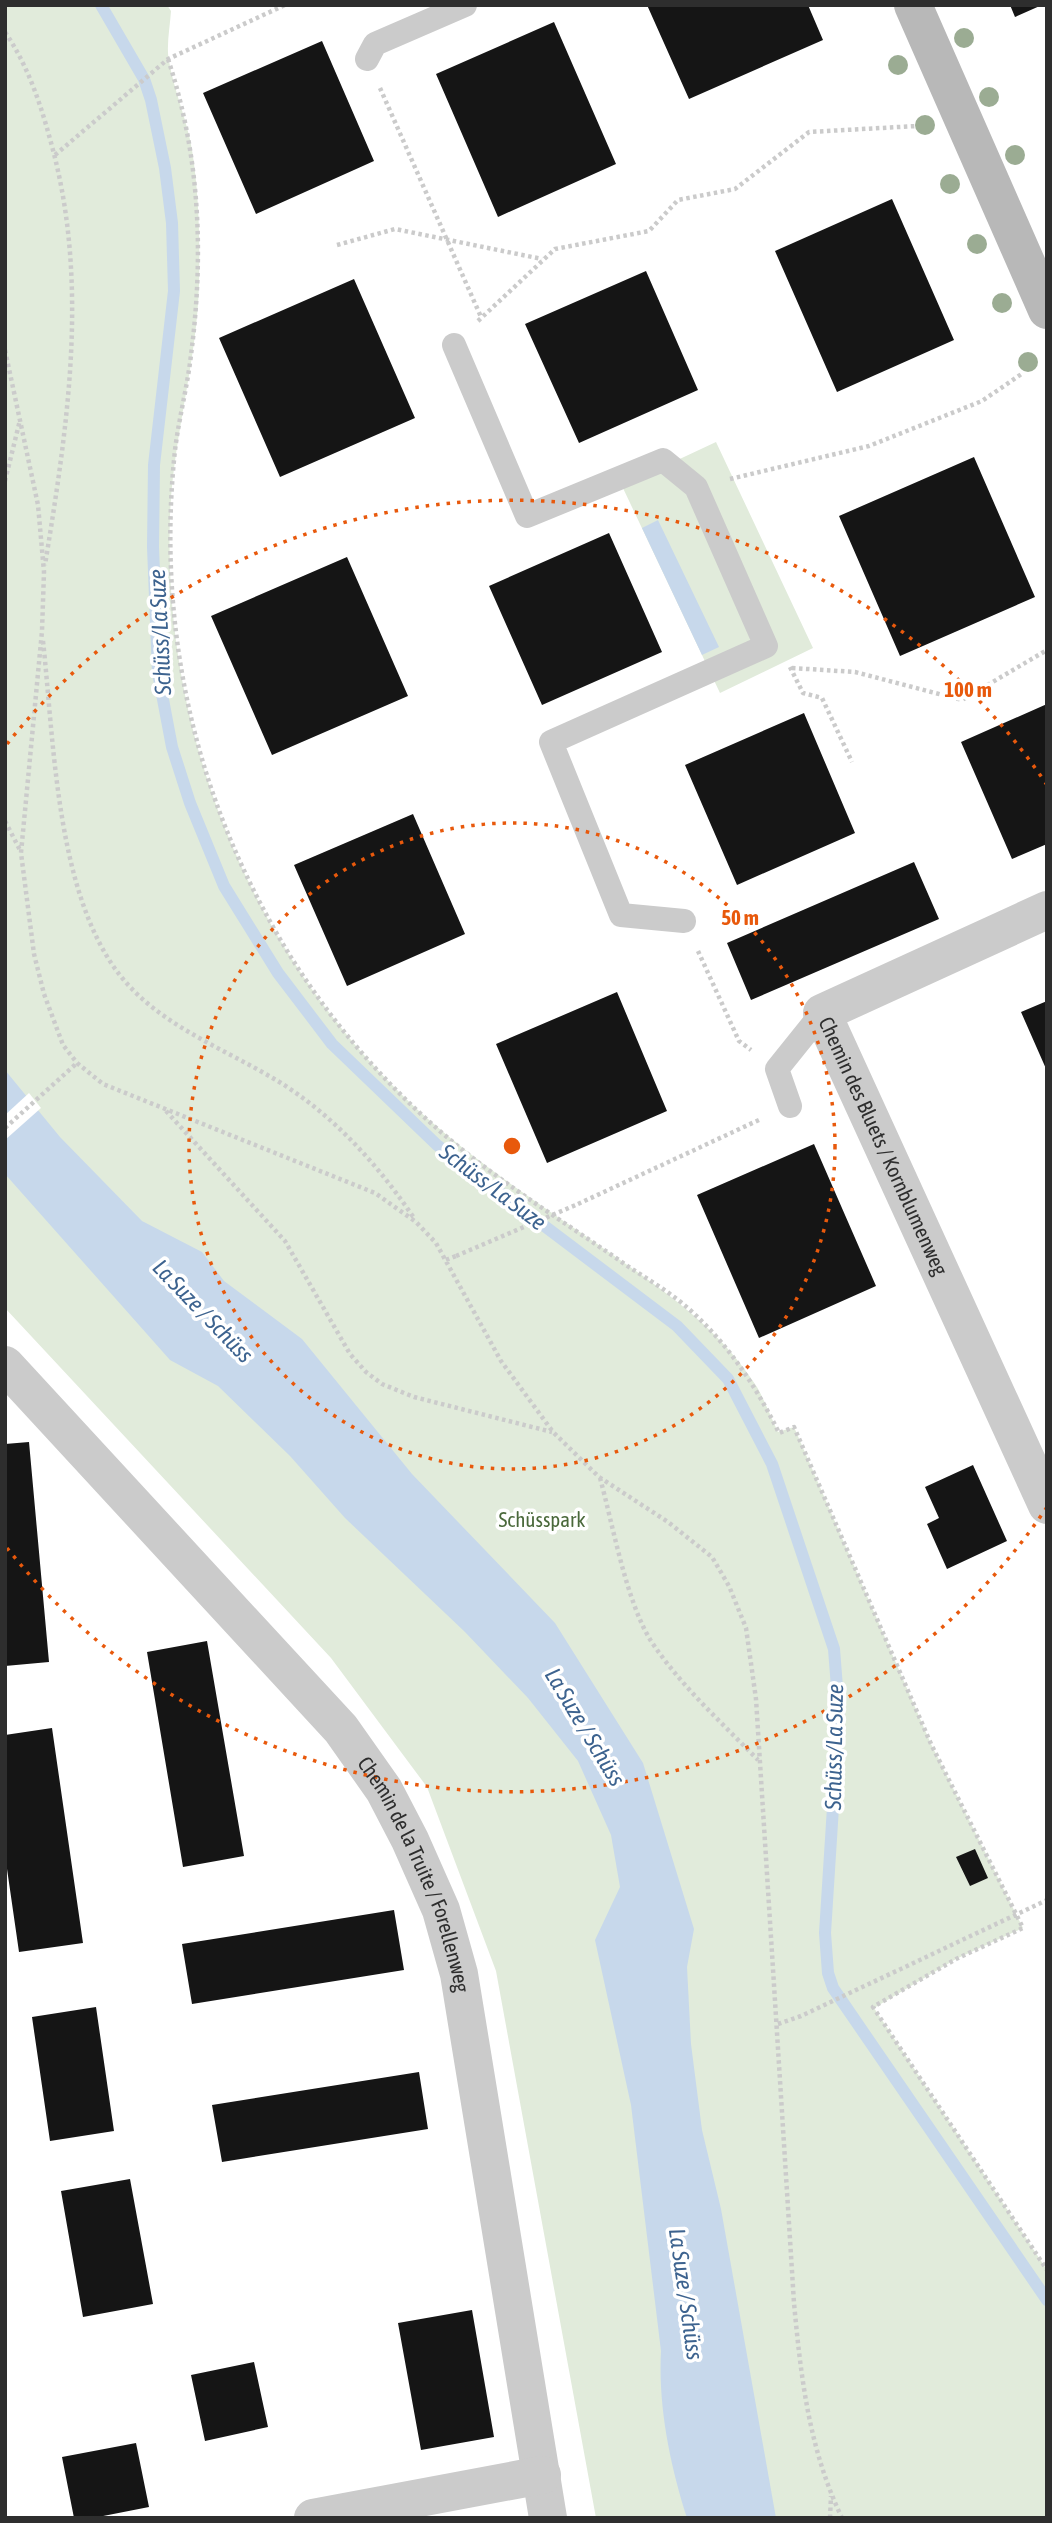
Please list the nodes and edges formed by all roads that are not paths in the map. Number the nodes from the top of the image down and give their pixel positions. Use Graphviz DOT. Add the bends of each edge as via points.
graph roads {
  1 [pos="465,5"];
  2 [pos="913,5"];
  3 [pos="367,59"];
  4 [pos="1045,300"];
  5 [pos="454,345"];
  6 [pos="1047,910"];
  7 [pos="684,921"];
  8 [pos="822,1013"];
  9 [pos="790,1106"];
  10 [pos="5,1365"];
  11 [pos="1047,1505"];
  12 [pos="542,2474"];
  13 [pos="313,2518"];
  14 [pos="548,2518"];
  1 -- 3 [label="lane" via="375,44"];
  2 -- 4 [label="street"];
  5 -- 7 [label="lane" via="527,516 663,460 695,487 766,646 551,742 621,915"];
  6 -- 8 [label="street, Chemin des Bluets / Kornblumenweg"];
  8 -- 9 [label="lane" via="777,1069"];
  8 -- 11 [label="street, Chemin des Bluets / Kornblumenweg"];
  10 -- 12 [label="street, Chemin de la Truite / Forellenweg" via="341,1728 384,1790 410,1840 441,1910 464,1999"];
  12 -- 13 [label="street"];
  12 -- 14 [label="street, Chemin de la Truite / Forellenweg"];
}
